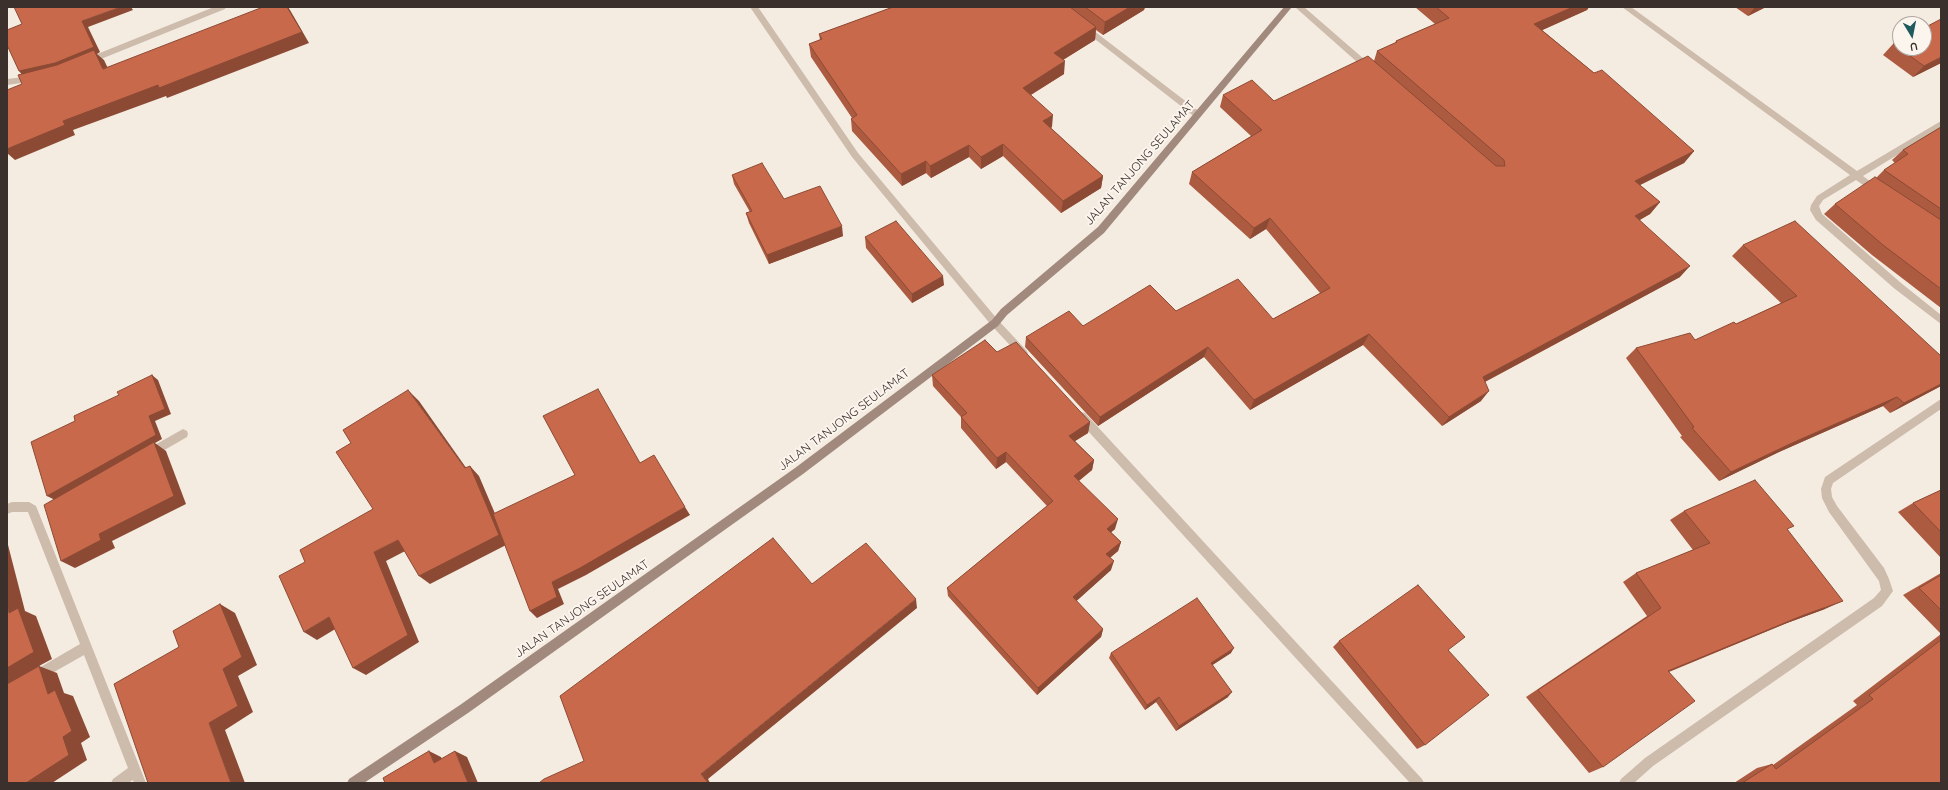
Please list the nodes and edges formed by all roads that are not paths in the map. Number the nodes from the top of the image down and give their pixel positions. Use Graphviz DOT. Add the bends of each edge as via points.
graph roads {
  1 [pos="222,7"];
  2 [pos="754,7"];
  3 [pos="1288,7"];
  4 [pos="1299,7"];
  5 [pos="1626,7"];
  6 [pos="1080,23"];
  7 [pos="77,66"];
  8 [pos="1375,73"];
  9 [pos="42,77"];
  10 [pos="7,82"];
  11 [pos="1198,115"];
  12 [pos="1941,124"];
  13 [pos="1856,176"];
  14 [pos="1881,194"];
  15 [pos="1941,320"];
  16 [pos="995,323"];
  17 [pos="1032,364"];
  18 [pos="1941,403"];
  19 [pos="1075,410"];
  20 [pos="183,434"];
  21 [pos="143,457"];
  22 [pos="7,509"];
  23 [pos="86,647"];
  24 [pos="27,682"];
  25 [pos="135,771"];
  26 [pos="117,783"];
  27 [pos="140,783"];
  28 [pos="353,783"];
  29 [pos="1418,783"];
  30 [pos="1625,783"];
  1 -- 7 [label="street"];
  2 -- 16 [label="street" via="855,155"];
  3 -- 11 [label="street, JALAN TANJONG SEULAMAT"];
  4 -- 8 [label="street"];
  5 -- 13 [label="street"];
  6 -- 11 [label="street"];
  9 -- 10 [label="street"];
  11 -- 16 [label="street, JALAN TANJONG SEULAMAT" via="1101,230 1004,312"];
  12 -- 13 [label="street"];
  13 -- 14 [label="street"];
  13 -- 15 [label="street" via="1820,198 1815,204 1819,217"];
  16 -- 17 [label="street"];
  16 -- 28 [label="street, JALAN TANJONG SEULAMAT" via="792,476 464,709"];
  18 -- 30 [label="street" via="1830,480 1826,490 1833,509 1884,580 1887,591 1878,602 1649,762"];
  19 -- 29 [label="street"];
  20 -- 21 [label="street"];
  22 -- 23 [label="street" via="30,507 39,516"];
  23 -- 24 [label="street"];
  23 -- 25 [label="street"];
  25 -- 26 [label="street"];
  25 -- 27 [label="street"];
}
